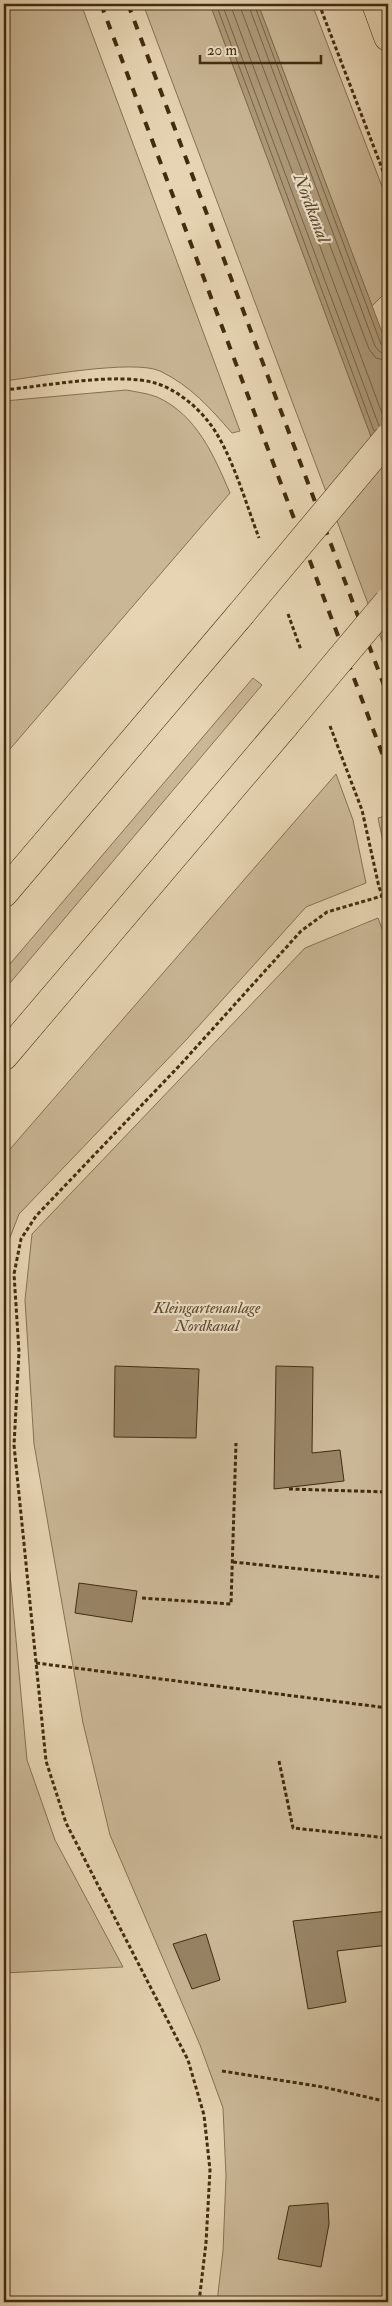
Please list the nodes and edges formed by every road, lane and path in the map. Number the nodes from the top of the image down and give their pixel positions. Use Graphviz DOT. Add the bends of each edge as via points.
graph roads {
  1 [pos="319,4"];
  2 [pos="376,4"];
  3 [pos="388,37"];
  4 [pos="388,184"];
  5 [pos="388,438"];
  6 [pos="388,602"];
  7 [pos="4,893"];
  8 [pos="382,896"];
  9 [pos="4,1056"];
  10 [pos="236,1443"];
  11 [pos="289,1489"];
  12 [pos="388,1492"];
  13 [pos="233,1562"];
  14 [pos="388,1578"];
  15 [pos="142,1598"];
  16 [pos="36,1663"];
  17 [pos="388,1708"];
  18 [pos="279,1761"];
  19 [pos="388,1838"];
  20 [pos="222,2071"];
  21 [pos="388,2102"];
  22 [pos="199,2302"];
  1 -- 4 [label="path"];
  2 -- 3 [label="main road"];
  5 -- 7 [label="main road, bridge"];
  6 -- 9 [label="main road, bridge"];
  8 -- 16 [label="path" via="327,912 301,931 182,1064 36,1216 21,1239 14,1274 19,1352 14,1445"];
  10 -- 13 [label="path"];
  11 -- 12 [label="path"];
  13 -- 14 [label="path"];
  13 -- 15 [label="path" via="231,1604"];
  16 -- 17 [label="path"];
  16 -- 22 [label="path" via="46,1761 66,1823 188,2060 204,2115 210,2170"];
  18 -- 19 [label="path" via="293,1828"];
  20 -- 21 [label="path" via="323,2087"];
}
